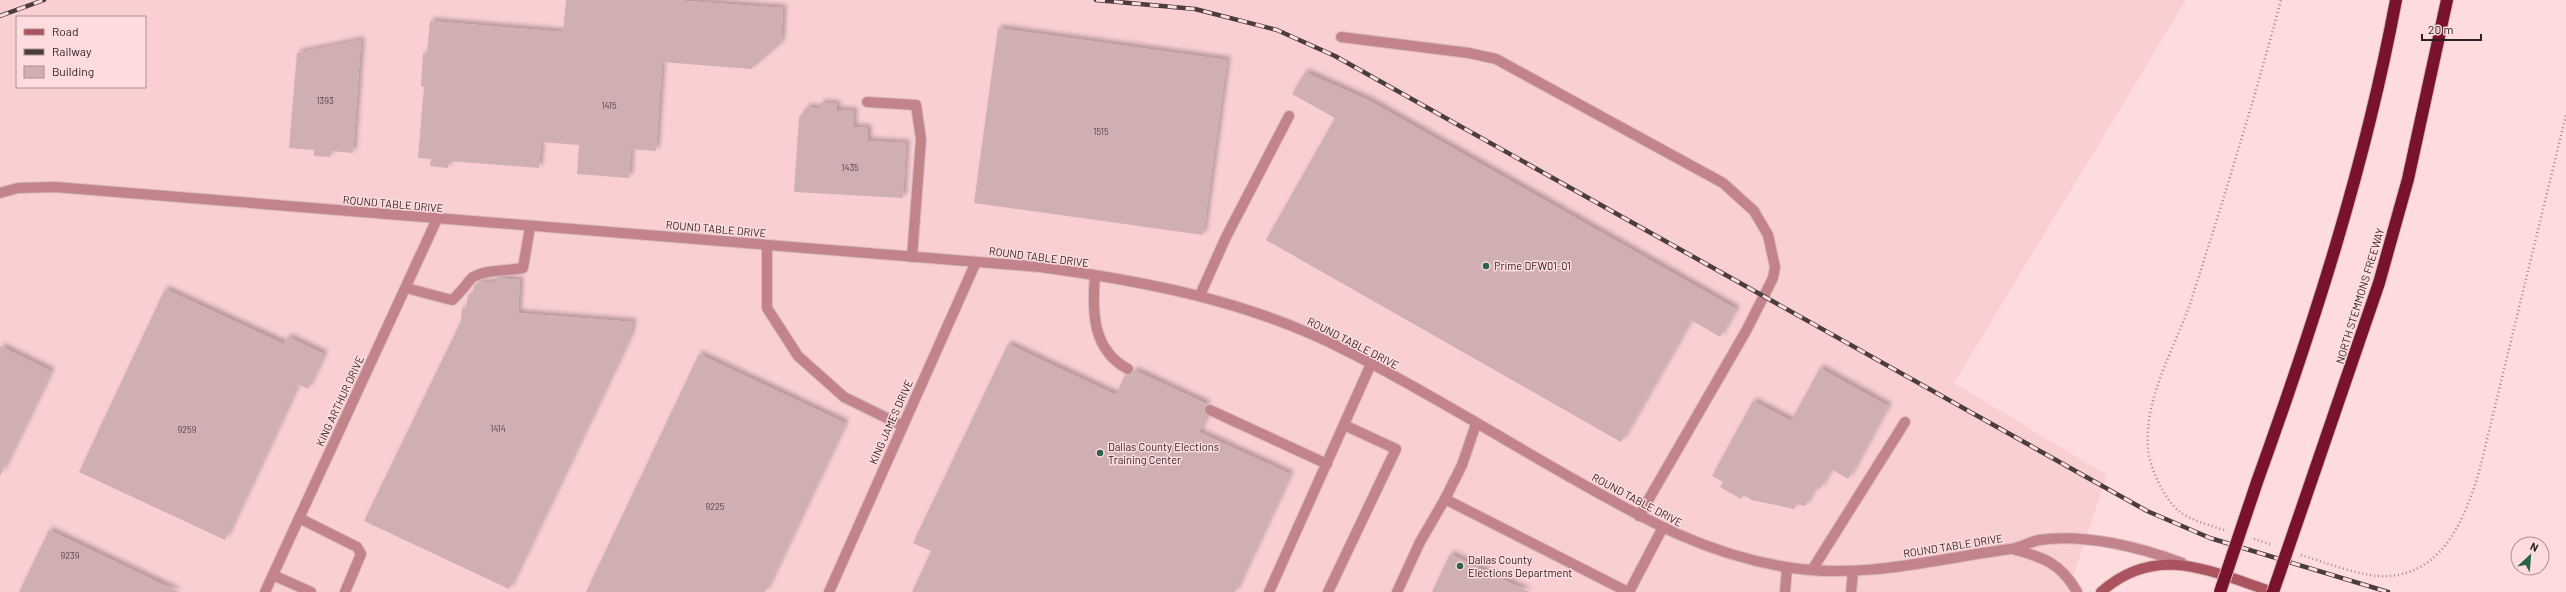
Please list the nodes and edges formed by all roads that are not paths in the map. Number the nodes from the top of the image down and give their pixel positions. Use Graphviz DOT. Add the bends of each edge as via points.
graph roads {
  1 [pos="2396,0"];
  2 [pos="2447,0"];
  3 [pos="1341,37"];
  4 [pos="867,102"];
  5 [pos="1289,116"];
  6 [pos="0,193"];
  7 [pos="437,219"];
  8 [pos="530,226"];
  9 [pos="767,245"];
  10 [pos="912,257"];
  11 [pos="976,262"];
  12 [pos="1095,276"];
  13 [pos="406,288"];
  14 [pos="1200,295"];
  15 [pos="1372,364"];
  16 [pos="1128,368"];
  17 [pos="1210,410"];
  18 [pos="1905,422"];
  19 [pos="1476,424"];
  20 [pos="1344,425"];
  21 [pos="903,426"];
  22 [pos="1327,464"];
  23 [pos="1445,499"];
  24 [pos="1639,516"];
  25 [pos="299,518"];
  26 [pos="1662,528"];
  27 [pos="2012,549"];
  28 [pos="2182,564"];
  29 [pos="1787,568"];
  30 [pos="1812,570"];
  31 [pos="1853,572"];
  32 [pos="273,575"];
  33 [pos="265,592"];
  34 [pos="311,592"];
  35 [pos="345,592"];
  36 [pos="830,592"];
  37 [pos="1269,592"];
  38 [pos="1328,592"];
  39 [pos="1397,592"];
  40 [pos="1628,592"];
  41 [pos="1785,592"];
  42 [pos="1851,592"];
  43 [pos="2077,592"];
  44 [pos="2101,592"];
  45 [pos="2220,592"];
  46 [pos="2273,592"];
  1 -- 45 [label="highway, bridge" via="2383,70 2358,174 2294,379"];
  2 -- 46 [label="highway, NORTH STEMMONS FREEWAY, bridge" via="2408,179 2379,283"];
  3 -- 24 [label="street" via="1470,53 1496,59 1723,183 1754,212 1768,235 1775,267 1773,278 1746,331"];
  4 -- 10 [label="street" via="916,105 920,139"];
  5 -- 14 [label="street" via="1226,237"];
  6 -- 7 [label="street, ROUND TABLE DRIVE" via="18,188 55,187"];
  7 -- 8 [label="street, ROUND TABLE DRIVE"];
  7 -- 13 [label="street, KING ARTHUR DRIVE"];
  8 -- 9 [label="street, ROUND TABLE DRIVE"];
  8 -- 13 [label="street" via="523,268 488,272 472,278 463,292 452,300"];
  9 -- 10 [label="street, ROUND TABLE DRIVE"];
  9 -- 21 [label="street" via="767,308 798,356 844,397"];
  10 -- 11 [label="street, ROUND TABLE DRIVE"];
  11 -- 12 [label="street, ROUND TABLE DRIVE" via="1040,267"];
  11 -- 21 [label="street, KING JAMES DRIVE"];
  12 -- 14 [label="street, ROUND TABLE DRIVE"];
  12 -- 16 [label="street" via="1092,309 1100,339 1116,362"];
  13 -- 25 [label="street, KING ARTHUR DRIVE"];
  14 -- 15 [label="street, ROUND TABLE DRIVE" via="1302,330"];
  15 -- 19 [label="street, ROUND TABLE DRIVE"];
  15 -- 20 [label="street"];
  17 -- 22 [label="street"];
  18 -- 30 [label="street"];
  19 -- 23 [label="street" via="1462,465"];
  19 -- 24 [label="street, ROUND TABLE DRIVE"];
  20 -- 22 [label="street"];
  20 -- 38 [label="street" via="1396,449"];
  21 -- 36 [label="street, KING JAMES DRIVE"];
  22 -- 37 [label="street"];
  23 -- 39 [label="street" via="1420,542"];
  23 -- 40 [label="street"];
  24 -- 26 [label="street, ROUND TABLE DRIVE"];
  25 -- 32 [label="street, KING ARTHUR DRIVE"];
  25 -- 35 [label="street" via="357,547 361,554"];
  26 -- 29 [label="street, ROUND TABLE DRIVE" via="1730,555"];
  26 -- 40 [label="street"];
  27 -- 28 [label="street, ROUND TABLE DRIVE" via="2038,540 2087,541 2145,549"];
  27 -- 31 [label="street, ROUND TABLE DRIVE" via="1977,552 1900,568"];
  27 -- 43 [label="street, ROUND TABLE DRIVE" via="2038,556 2061,569"];
  28 -- 44 [label="main road, NORTH STEMMONS FREEWAY" via="2149,565 2117,578"];
  28 -- 46 [label="main road, NORTH STEMMONS FREEWAY"];
  29 -- 30 [label="street, ROUND TABLE DRIVE"];
  29 -- 41 [label="street"];
  30 -- 31 [label="street, ROUND TABLE DRIVE"];
  31 -- 42 [label="street"];
  32 -- 33 [label="street, KING ARTHUR DRIVE"];
  32 -- 34 [label="street"];
}
